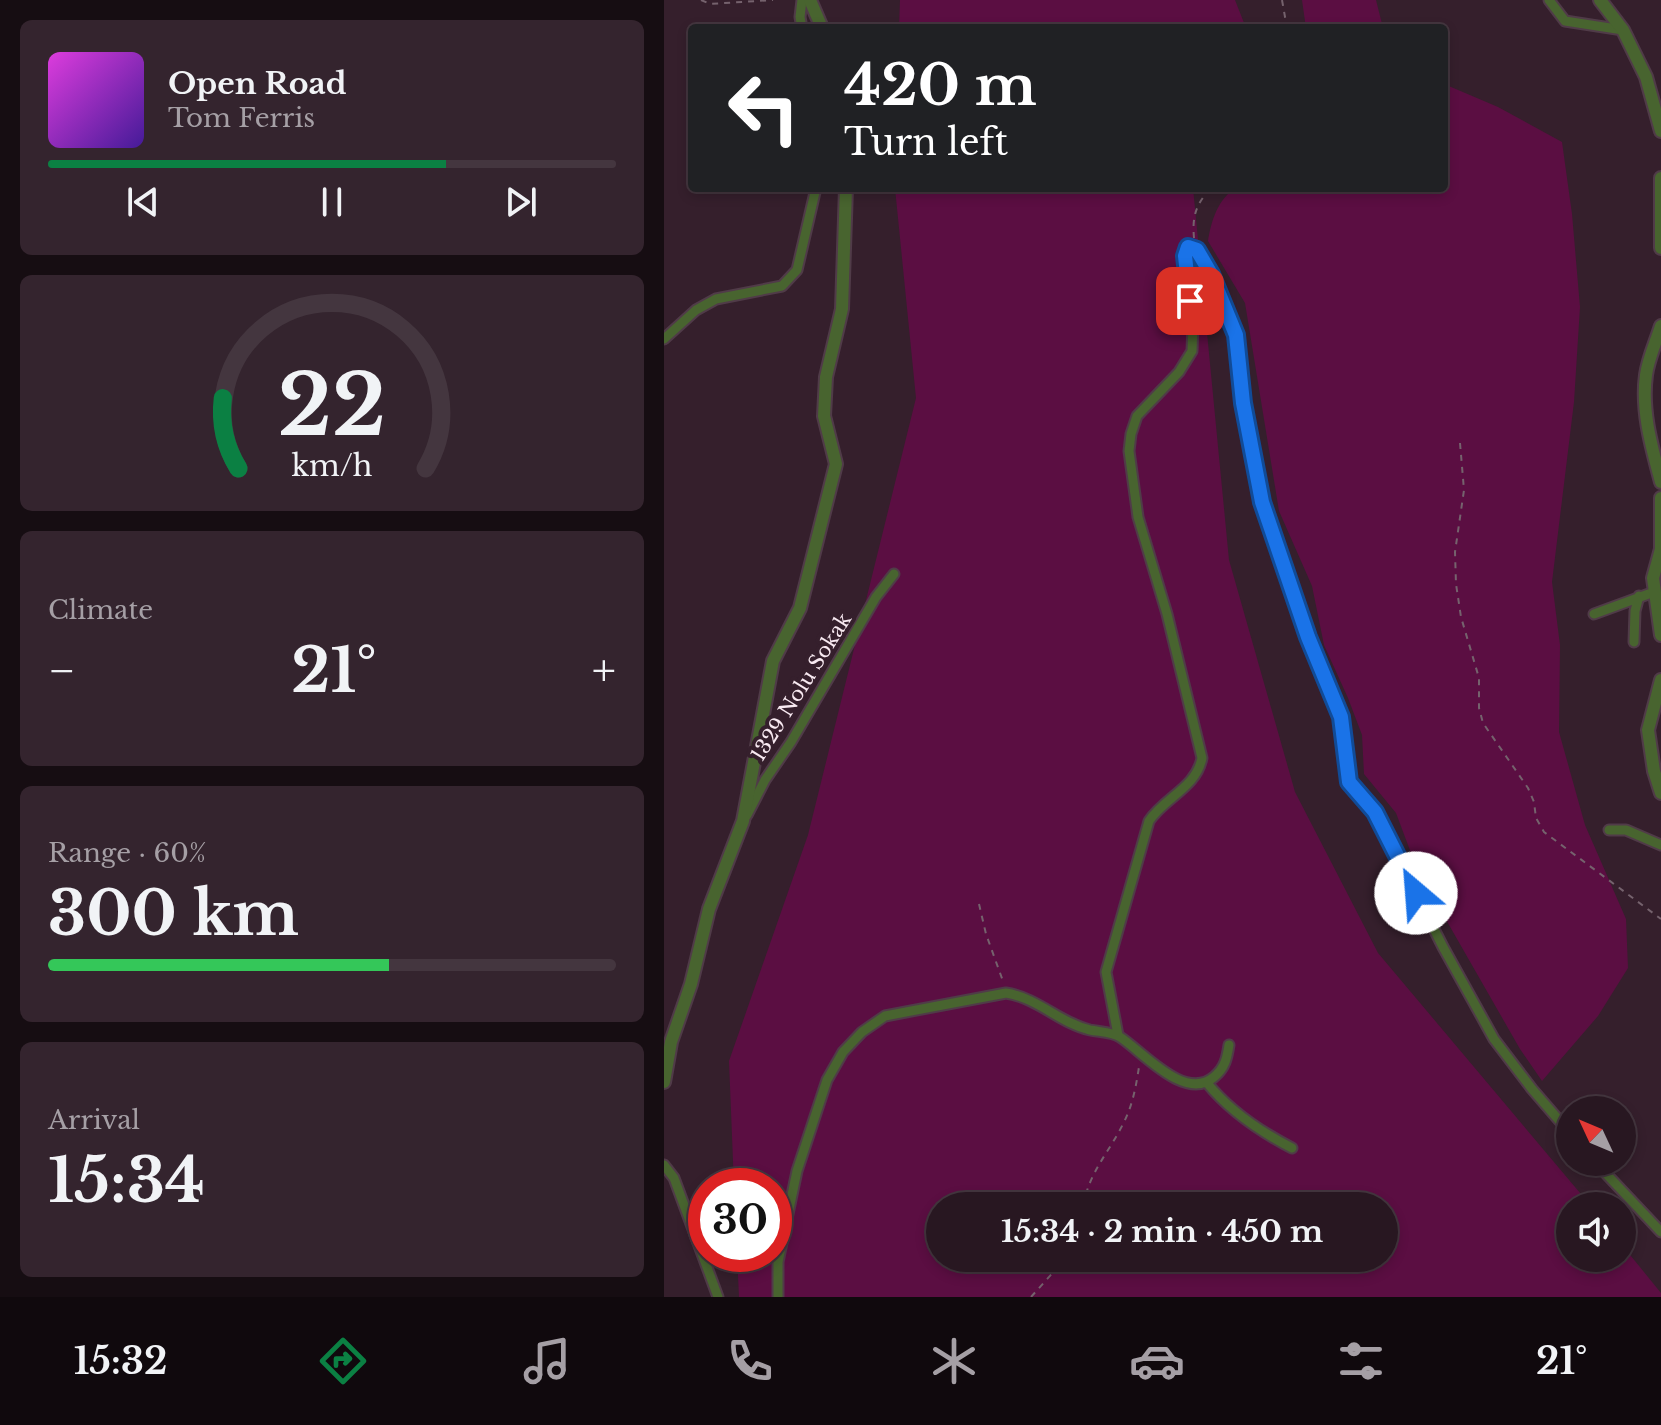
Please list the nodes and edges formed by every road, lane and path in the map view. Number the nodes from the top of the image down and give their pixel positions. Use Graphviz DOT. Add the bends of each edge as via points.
graph roads {
  1 [pos="701,0"];
  2 [pos="773,0"];
  3 [pos="802,0"];
  4 [pos="810,0"];
  5 [pos="1282,0"];
  6 [pos="1549,0"];
  7 [pos="1600,0"];
  8 [pos="801,24"];
  9 [pos="820,24"];
  10 [pos="1286,24"];
  11 [pos="1623,30"];
  12 [pos="1661,131"];
  13 [pos="1661,178"];
  14 [pos="815,192"];
  15 [pos="846,192"];
  16 [pos="1208,192"];
  17 [pos="1661,248"];
  18 [pos="1197,250"];
  19 [pos="1661,326"];
  20 [pos="664,339"];
  21 [pos="1460,443"];
  22 [pos="1661,482"];
  23 [pos="1661,498"];
  24 [pos="894,574"];
  25 [pos="1654,592"];
  26 [pos="1639,596"];
  27 [pos="1594,614"];
  28 [pos="1661,635"];
  29 [pos="1634,642"];
  30 [pos="1661,680"];
  31 [pos="1661,793"];
  32 [pos="743,821"];
  33 [pos="1609,830"];
  34 [pos="1661,845"];
  35 [pos="979,904"];
  36 [pos="1661,919"];
  37 [pos="1006,993"];
  38 [pos="1118,1035"];
  39 [pos="1229,1045"];
  40 [pos="1141,1054"];
  41 [pos="664,1082"];
  42 [pos="1207,1083"];
  43 [pos="1556,1117"];
  44 [pos="1292,1148"];
  45 [pos="664,1165"];
  46 [pos="1608,1176"];
  47 [pos="1087,1192"];
  48 [pos="1661,1232"];
  49 [pos="1053,1272"];
  50 [pos="718,1297"];
  51 [pos="778,1297"];
  52 [pos="1031,1297"];
  1 -- 2 [label="path"];
  3 -- 8 [label="street"];
  4 -- 9 [label="street"];
  5 -- 10 [label="path"];
  6 -- 11 [label="street" via="1565,21"];
  7 -- 11 [label="street"];
  11 -- 12 [label="street" via="1646,77"];
  13 -- 17 [label="street"];
  14 -- 20 [label="street" via="797,270 782,286 716,299"];
  15 -- 32 [label="street" via="842,309 826,377 824,416 836,464 800,608 773,661"];
  16 -- 18 [label="path" via="1193,217"];
  18 -- 38 [label="street" via="1188,247 1185,256 1192,351 1137,416 1129,451 1138,517 1202,758 1194,780 1158,807 1149,821 1106,972"];
  18 -- 43 [label="street" via="1236,335 1262,502 1341,717 1349,782 1375,812 1494,1039"];
  19 -- 22 [label="street" via="1646,373 1645,403"];
  21 -- 36 [label="path" via="1464,490 1455,552 1457,600 1479,678 1483,723 1528,788 1544,832"];
  23 -- 25 [label="street"];
  24 -- 32 [label="street, 1329 Nolu Sokak"];
  25 -- 26 [label="street"];
  25 -- 28 [label="street"];
  26 -- 27 [label="street"];
  26 -- 29 [label="street"];
  30 -- 31 [label="street" via="1648,730"];
  32 -- 41 [label="street" via="709,909"];
  33 -- 34 [label="street" via="1626,830"];
  35 -- 37 [label="path"];
  37 -- 38 [label="street" via="1023,996 1087,1030"];
  37 -- 51 [label="street" via="885,1016 843,1052 827,1080 797,1171 778,1262"];
  38 -- 40 [label="street"];
  39 -- 42 [label="street" via="1226,1061"];
  40 -- 42 [label="street" via="1177,1080"];
  40 -- 47 [label="path" via="1132,1105"];
  42 -- 44 [label="street" via="1239,1114"];
  45 -- 50 [label="street" via="674,1178"];
  46 -- 48 [label="street"];
  49 -- 52 [label="path"];
}
